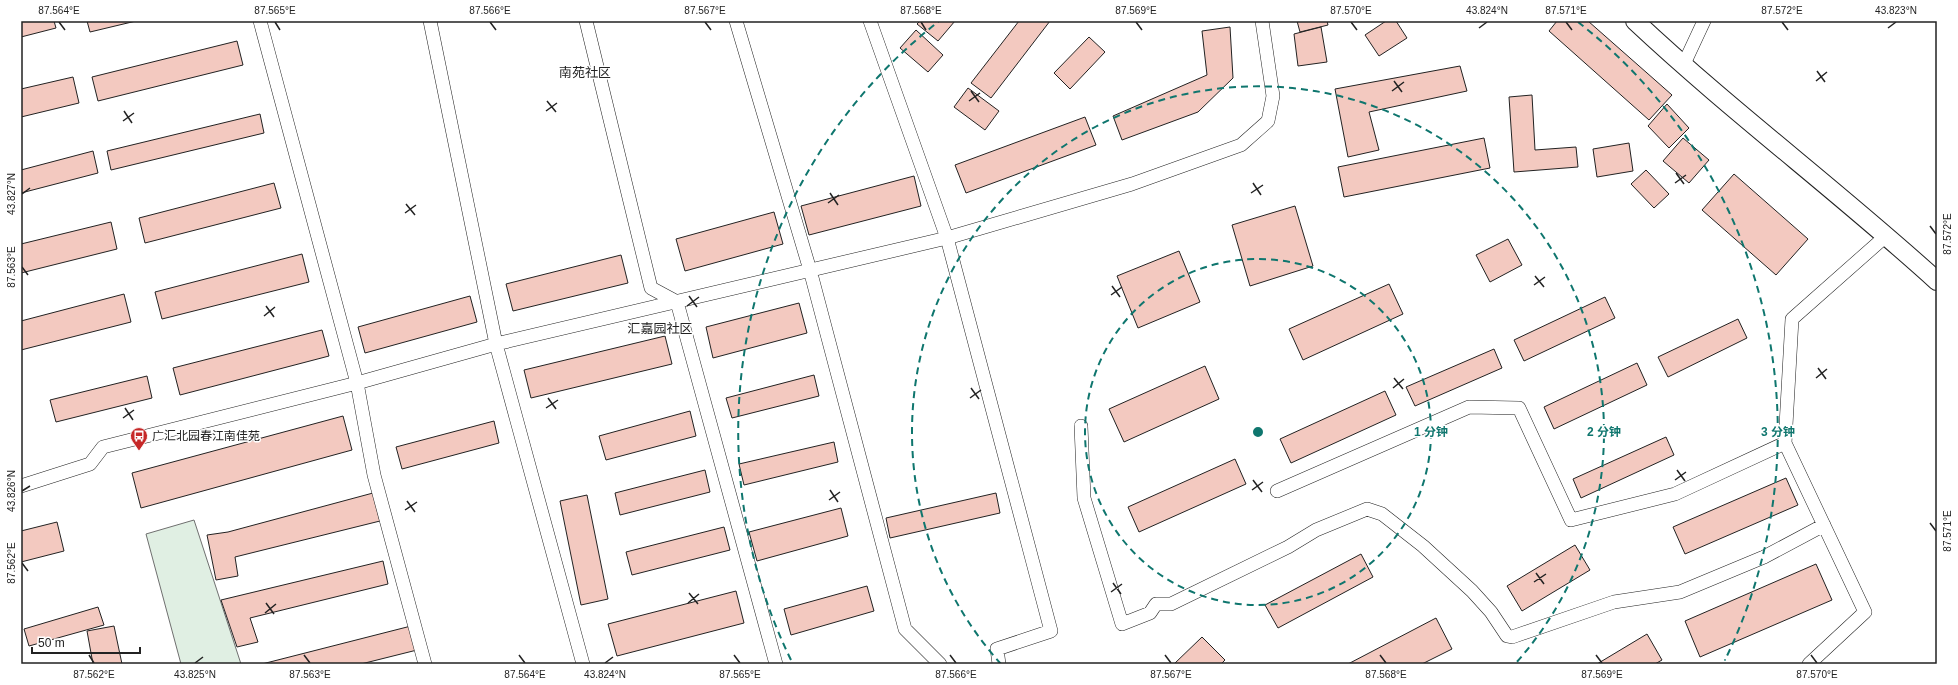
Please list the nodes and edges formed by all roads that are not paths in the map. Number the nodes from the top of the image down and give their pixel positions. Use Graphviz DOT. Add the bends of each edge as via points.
graph roads {
  1 [pos="260,21"];
  2 [pos="430,21"];
  3 [pos="586,21"];
  4 [pos="736,21"];
  5 [pos="870,21"];
  6 [pos="1262,21"];
  7 [pos="1635,21"];
  8 [pos="1704,21"];
  9 [pos="1683,66"];
  10 [pos="1887,235"];
  11 [pos="948,238"];
  12 [pos="810,270"];
  13 [pos="1937,280"];
  14 [pos="677,302"];
  15 [pos="496,344"];
  16 [pos="357,383"];
  17 [pos="1081,426"];
  18 [pos="1785,443"];
  19 [pos="21,486"];
  20 [pos="1277,491"];
  21 [pos="1824,525"];
  22 [pos="425,664"];
  23 [pos="583,664"];
  24 [pos="776,664"];
  25 [pos="940,664"];
  26 [pos="999,664"];
  27 [pos="1809,664"];
  1 -- 16 [label="street"];
  2 -- 15 [label="street"];
  3 -- 14 [label="street" via="651,288"];
  4 -- 12 [label="street"];
  5 -- 11 [label="street"];
  6 -- 11 [label="street" via="1273,96 1268,121 1241,145 1132,184"];
  7 -- 9 [label="street"];
  8 -- 9 [label="street"];
  9 -- 10 [label="street"];
  10 -- 13 [label="street"];
  10 -- 18 [label="street" via="1792,320"];
  11 -- 12 [label="street"];
  11 -- 26 [label="street" via="1051,631 997,649"];
  12 -- 14 [label="street"];
  12 -- 25 [label="street" via="905,629"];
  14 -- 15 [label="street"];
  14 -- 24 [label="street"];
  15 -- 16 [label="street"];
  15 -- 23 [label="street"];
  16 -- 19 [label="street" via="103,447 90,464"];
  16 -- 22 [label="street" via="374,475"];
  17 -- 21 [label="street" via="1084,498 1122,624 1150,613 1156,604 1171,604 1288,547 1316,530 1367,509 1382,514 1424,546 1472,591 1491,612 1507,636 1512,637 1614,602 1680,592 1764,557"];
  18 -- 20 [label="street" via="1674,494 1571,520 1519,408 1469,407"];
  18 -- 21 [label="street"];
  21 -- 27 [label="street" via="1865,612"];
}
